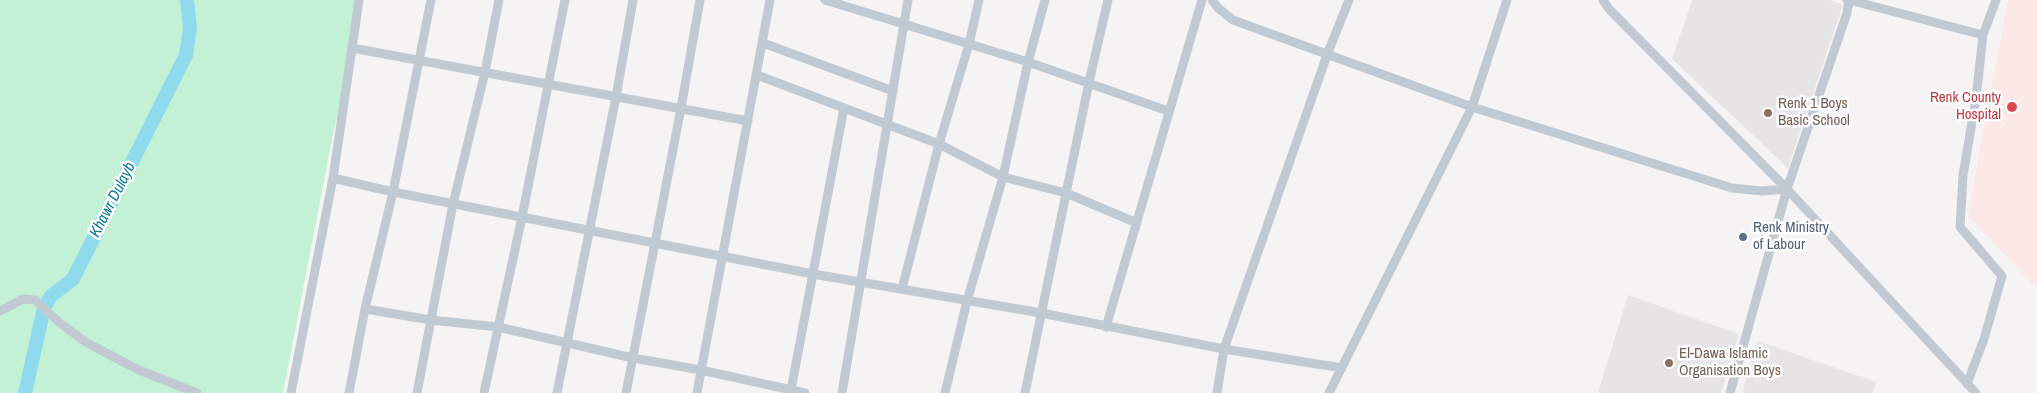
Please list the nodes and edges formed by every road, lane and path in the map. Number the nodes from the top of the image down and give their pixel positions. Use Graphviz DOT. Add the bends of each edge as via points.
graph roads {
  1 [pos="360,0"];
  2 [pos="431,0"];
  3 [pos="499,0"];
  4 [pos="565,0"];
  5 [pos="633,0"];
  6 [pos="700,0"];
  7 [pos="770,0"];
  8 [pos="825,0"];
  9 [pos="908,0"];
  10 [pos="979,0"];
  11 [pos="1045,0"];
  12 [pos="1108,0"];
  13 [pos="1202,0"];
  14 [pos="1212,0"];
  15 [pos="1349,0"];
  16 [pos="1507,0"];
  17 [pos="1603,0"];
  18 [pos="1848,0"];
  19 [pos="1996,0"];
  20 [pos="903,24"];
  21 [pos="1984,35"];
  22 [pos="763,42"];
  23 [pos="969,44"];
  24 [pos="352,48"];
  25 [pos="1327,55"];
  26 [pos="419,61"];
  27 [pos="1028,62"];
  28 [pos="485,72"];
  29 [pos="757,75"];
  30 [pos="1089,82"];
  31 [pos="549,84"];
  32 [pos="894,91"];
  33 [pos="616,97"];
  34 [pos="1472,107"];
  35 [pos="681,108"];
  36 [pos="844,108"];
  37 [pos="1168,111"];
  38 [pos="748,121"];
  39 [pos="887,124"];
  40 [pos="939,144"];
  41 [pos="1003,177"];
  42 [pos="333,178"];
  43 [pos="1787,189"];
  44 [pos="393,192"];
  45 [pos="1066,193"];
  46 [pos="453,204"];
  47 [pos="522,217"];
  48 [pos="1136,223"];
  49 [pos="590,230"];
  50 [pos="655,243"];
  51 [pos="723,256"];
  52 [pos="813,274"];
  53 [pos="860,281"];
  54 [pos="902,289"];
  55 [pos="967,301"];
  56 [pos="365,309"];
  57 [pos="0,311"];
  58 [pos="1041,313"];
  59 [pos="431,320"];
  60 [pos="498,327"];
  61 [pos="1106,327"];
  62 [pos="568,342"];
  63 [pos="1224,349"];
  64 [pos="633,358"];
  65 [pos="1342,368"];
  66 [pos="701,370"];
  67 [pos="1968,384"];
  68 [pos="770,389"];
  69 [pos="791,390"];
  70 [pos="197,393"];
  71 [pos="291,393"];
  72 [pos="348,393"];
  73 [pos="417,393"];
  74 [pos="484,393"];
  75 [pos="557,393"];
  76 [pos="626,393"];
  77 [pos="697,393"];
  78 [pos="805,393"];
  79 [pos="842,393"];
  80 [pos="945,393"];
  81 [pos="1025,393"];
  82 [pos="1216,393"];
  83 [pos="1329,393"];
  84 [pos="1730,393"];
  85 [pos="1976,393"];
  1 -- 24 [label="street"];
  2 -- 26 [label="street"];
  3 -- 28 [label="street"];
  4 -- 31 [label="street"];
  5 -- 33 [label="street"];
  6 -- 35 [label="street"];
  7 -- 22 [label="street"];
  8 -- 20 [label="street"];
  9 -- 20 [label="street"];
  10 -- 23 [label="street"];
  11 -- 27 [label="street"];
  12 -- 30 [label="street"];
  13 -- 37 [label="street"];
  14 -- 25 [label="street" via="1234,20"];
  15 -- 25 [label="street"];
  16 -- 34 [label="street"];
  17 -- 43 [label="street"];
  18 -- 21 [label="street"];
  18 -- 43 [label="street" via="1847,13"];
  19 -- 21 [label="street"];
  20 -- 23 [label="street"];
  20 -- 32 [label="street"];
  21 -- 67 [label="street" via="1962,175 1960,227 2002,276"];
  22 -- 29 [label="street"];
  22 -- 32 [label="street"];
  23 -- 27 [label="street"];
  23 -- 40 [label="street"];
  24 -- 26 [label="street"];
  24 -- 42 [label="street"];
  25 -- 34 [label="street"];
  25 -- 63 [label="street"];
  26 -- 28 [label="street"];
  26 -- 44 [label="street"];
  27 -- 30 [label="street"];
  27 -- 41 [label="street"];
  28 -- 31 [label="street"];
  28 -- 46 [label="street"];
  29 -- 36 [label="street"];
  29 -- 38 [label="street"];
  30 -- 37 [label="street"];
  30 -- 45 [label="street"];
  31 -- 33 [label="street"];
  31 -- 47 [label="street"];
  32 -- 39 [label="street"];
  33 -- 35 [label="street"];
  33 -- 49 [label="street"];
  34 -- 43 [label="street" via="1732,188"];
  34 -- 65 [label="street"];
  35 -- 38 [label="street"];
  35 -- 50 [label="street"];
  36 -- 39 [label="street"];
  36 -- 52 [label="street"];
  37 -- 48 [label="street"];
  38 -- 51 [label="street"];
  39 -- 40 [label="street"];
  39 -- 53 [label="street"];
  40 -- 41 [label="street"];
  40 -- 54 [label="street"];
  41 -- 45 [label="street"];
  41 -- 55 [label="street"];
  42 -- 44 [label="street"];
  42 -- 71 [label="street"];
  43 -- 67 [label="street"];
  43 -- 84 [label="street"];
  44 -- 46 [label="street"];
  44 -- 56 [label="street"];
  45 -- 48 [label="street"];
  45 -- 58 [label="street"];
  46 -- 47 [label="street"];
  46 -- 59 [label="street"];
  47 -- 49 [label="street"];
  47 -- 60 [label="street"];
  48 -- 61 [label="street"];
  49 -- 50 [label="street"];
  49 -- 62 [label="street"];
  50 -- 51 [label="street"];
  50 -- 64 [label="street"];
  51 -- 52 [label="street"];
  51 -- 66 [label="street"];
  52 -- 53 [label="street"];
  52 -- 69 [label="street"];
  53 -- 54 [label="street"];
  53 -- 79 [label="street"];
  54 -- 55 [label="street"];
  55 -- 58 [label="street"];
  55 -- 80 [label="street"];
  56 -- 59 [label="street"];
  56 -- 72 [label="street"];
  57 -- 70 [label="street" via="23,299 35,300 87,343 139,370"];
  58 -- 61 [label="street"];
  58 -- 81 [label="street"];
  59 -- 60 [label="street"];
  59 -- 73 [label="street"];
  60 -- 62 [label="street"];
  60 -- 74 [label="street"];
  61 -- 63 [label="street"];
  62 -- 64 [label="street"];
  62 -- 75 [label="street"];
  63 -- 65 [label="street"];
  63 -- 82 [label="street"];
  64 -- 66 [label="street"];
  64 -- 76 [label="street"];
  65 -- 83 [label="street"];
  66 -- 68 [label="street"];
  66 -- 77 [label="street"];
  67 -- 85 [label="street"];
  68 -- 69 [label="street"];
  69 -- 78 [label="street"];
}
